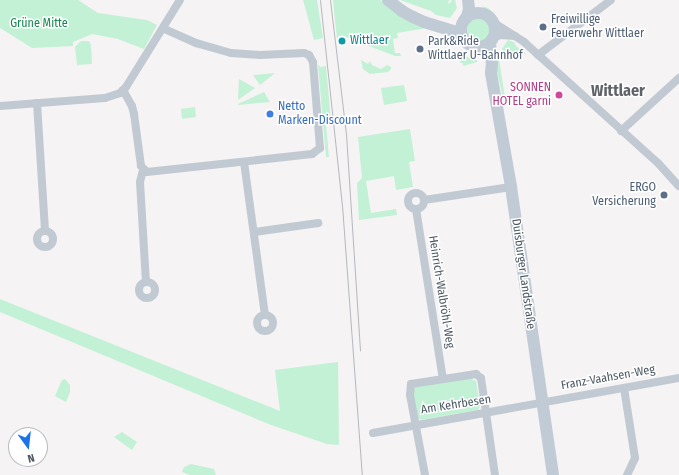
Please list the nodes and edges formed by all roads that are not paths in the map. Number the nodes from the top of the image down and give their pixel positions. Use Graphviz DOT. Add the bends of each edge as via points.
graph roads {
  1 [pos="180,0"];
  2 [pos="468,0"];
  3 [pos="475,0"];
  4 [pos="611,0"];
  5 [pos="392,2"];
  6 [pos="482,13"];
  7 [pos="466,18"];
  8 [pos="494,23"];
  9 [pos="163,28"];
  10 [pos="462,36"];
  11 [pos="514,36"];
  12 [pos="492,40"];
  13 [pos="476,47"];
  14 [pos="538,56"];
  15 [pos="491,73"];
  16 [pos="679,78"];
  17 [pos="123,90"];
  18 [pos="37,103"];
  19 [pos="0,106"];
  20 [pos="621,130"];
  21 [pos="244,162"];
  22 [pos="144,170"];
  23 [pos="679,186"];
  24 [pos="511,187"];
  25 [pos="424,200"];
  26 [pos="416,209"];
  27 [pos="318,223"];
  28 [pos="45,231"];
  29 [pos="254,232"];
  30 [pos="146,282"];
  31 [pos="265,315"];
  32 [pos="679,378"];
  33 [pos="442,379"];
  34 [pos="624,388"];
  35 [pos="542,403"];
  36 [pos="486,413"];
  37 [pos="416,424"];
  38 [pos="373,433"];
  39 [pos="425,475"];
  40 [pos="495,475"];
  41 [pos="553,475"];
  42 [pos="627,475"];
  1 -- 9 [label="street"];
  2 -- 7 [label="main road" via="469,10"];
  3 -- 6 [label="main road"];
  4 -- 14 [label="street"];
  5 -- 7 [label="main road" via="441,20"];
  5 -- 10 [label="main road, Duisburger Landstraße" via="402,11 424,22 457,32"];
  6 -- 7 [label="main road"];
  6 -- 8 [label="main road"];
  7 -- 10 [label="main road" via="461,29"];
  8 -- 11 [label="street"];
  8 -- 12 [label="main road, Duisburger Landstraße" via="495,32"];
  9 -- 17 [label="street"];
  9 -- 21 [label="street" via="196,43 231,53 304,53 312,59 320,148 312,154"];
  10 -- 13 [label="main road, Duisburger Landstraße" via="468,44"];
  11 -- 12 [label="street" via="501,35"];
  11 -- 14 [label="street"];
  12 -- 13 [label="main road" via="484,46"];
  12 -- 15 [label="main road, Duisburger Landstraße"];
  13 -- 15 [label="main road, Duisburger Landstraße"];
  14 -- 20 [label="street"];
  15 -- 24 [label="main road, Duisburger Landstraße"];
  16 -- 20 [label="street"];
  17 -- 18 [label="street" via="105,98"];
  17 -- 22 [label="street" via="133,110 140,162"];
  18 -- 19 [label="street"];
  18 -- 28 [label="street"];
  20 -- 23 [label="street"];
  21 -- 22 [label="street" via="151,173"];
  21 -- 29 [label="street"];
  22 -- 30 [label="street" via="140,182"];
  24 -- 25 [label="street, Heinrich-Walbröhl-Weg"];
  24 -- 35 [label="main road, Duisburger Landstraße"];
  25 -- 26 [label="street" via="423,205"];
  25 -- 26 [label="street, Heinrich-Walbröhl-Weg" via="418,193 410,195 407,203 410,208"];
  26 -- 33 [label="street, Heinrich-Walbröhl-Weg"];
  27 -- 29 [label="street"];
  29 -- 31 [label="street"];
  32 -- 34 [label="street, Franz-Vaahsen-Weg"];
  33 -- 36 [label="street" via="479,376"];
  33 -- 37 [label="street" via="411,384 410,395"];
  34 -- 35 [label="street, Franz-Vaahsen-Weg"];
  34 -- 42 [label="street" via="635,458"];
  35 -- 36 [label="street, Am Kehrbesen"];
  35 -- 41 [label="main road, Duisburger Landstraße"];
  36 -- 37 [label="street, Am Kehrbesen"];
  36 -- 40 [label="street"];
  37 -- 38 [label="street, Am Kehrbesen"];
  37 -- 39 [label="street"];
}
